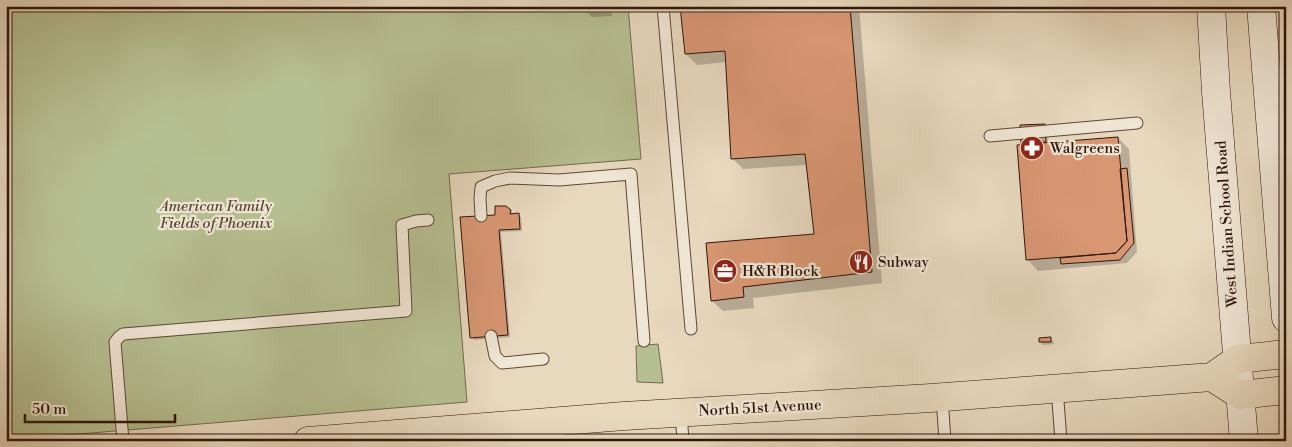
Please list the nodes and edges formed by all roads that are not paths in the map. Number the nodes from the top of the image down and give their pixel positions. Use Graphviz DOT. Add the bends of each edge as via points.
graph roads {
  1 [pos="664,6"];
  2 [pos="1211,6"];
  3 [pos="1261,6"];
  4 [pos="1138,123"];
  5 [pos="990,136"];
  6 [pos="481,216"];
  7 [pos="428,220"];
  8 [pos="1286,318"];
  9 [pos="691,329"];
  10 [pos="491,336"];
  11 [pos="644,341"];
  12 [pos="1286,354"];
  13 [pos="543,359"];
  14 [pos="1238,359"];
  15 [pos="1212,377"];
  16 [pos="1057,388"];
  17 [pos="1286,390"];
  18 [pos="1240,395"];
  19 [pos="942,397"];
  20 [pos="680,413"];
  21 [pos="553,431"];
  22 [pos="123,441"];
  23 [pos="308,441"];
  24 [pos="683,441"];
  25 [pos="945,441"];
  26 [pos="1061,441"];
  27 [pos="1244,441"];
  1 -- 9 [label="lane"];
  2 -- 14 [label="main road, West Indian School Road"];
  3 -- 8 [label="main road"];
  4 -- 5 [label="lane"];
  6 -- 11 [label="lane" via="481,186 495,181 631,174"];
  7 -- 22 [label="lane" via="402,225 406,311 123,334 115,342"];
  10 -- 13 [label="lane" via="495,356 502,362"];
  12 -- 14 [label="main road"];
  14 -- 15 [label="main road"];
  14 -- 18 [label="main road, West Indian School Road"];
  15 -- 16 [label="main road, North 51st Avenue"];
  15 -- 18 [label="main road"];
  16 -- 19 [label="main road, North 51st Avenue"];
  16 -- 26 [label="lane"];
  17 -- 18 [label="main road"];
  18 -- 27 [label="main road, West Indian School Road"];
  19 -- 20 [label="main road, North 51st Avenue"];
  19 -- 25 [label="lane"];
  20 -- 21 [label="main road, North 51st Avenue"];
  20 -- 24 [label="lane"];
  21 -- 23 [label="main road, North 51st Avenue"];
}
